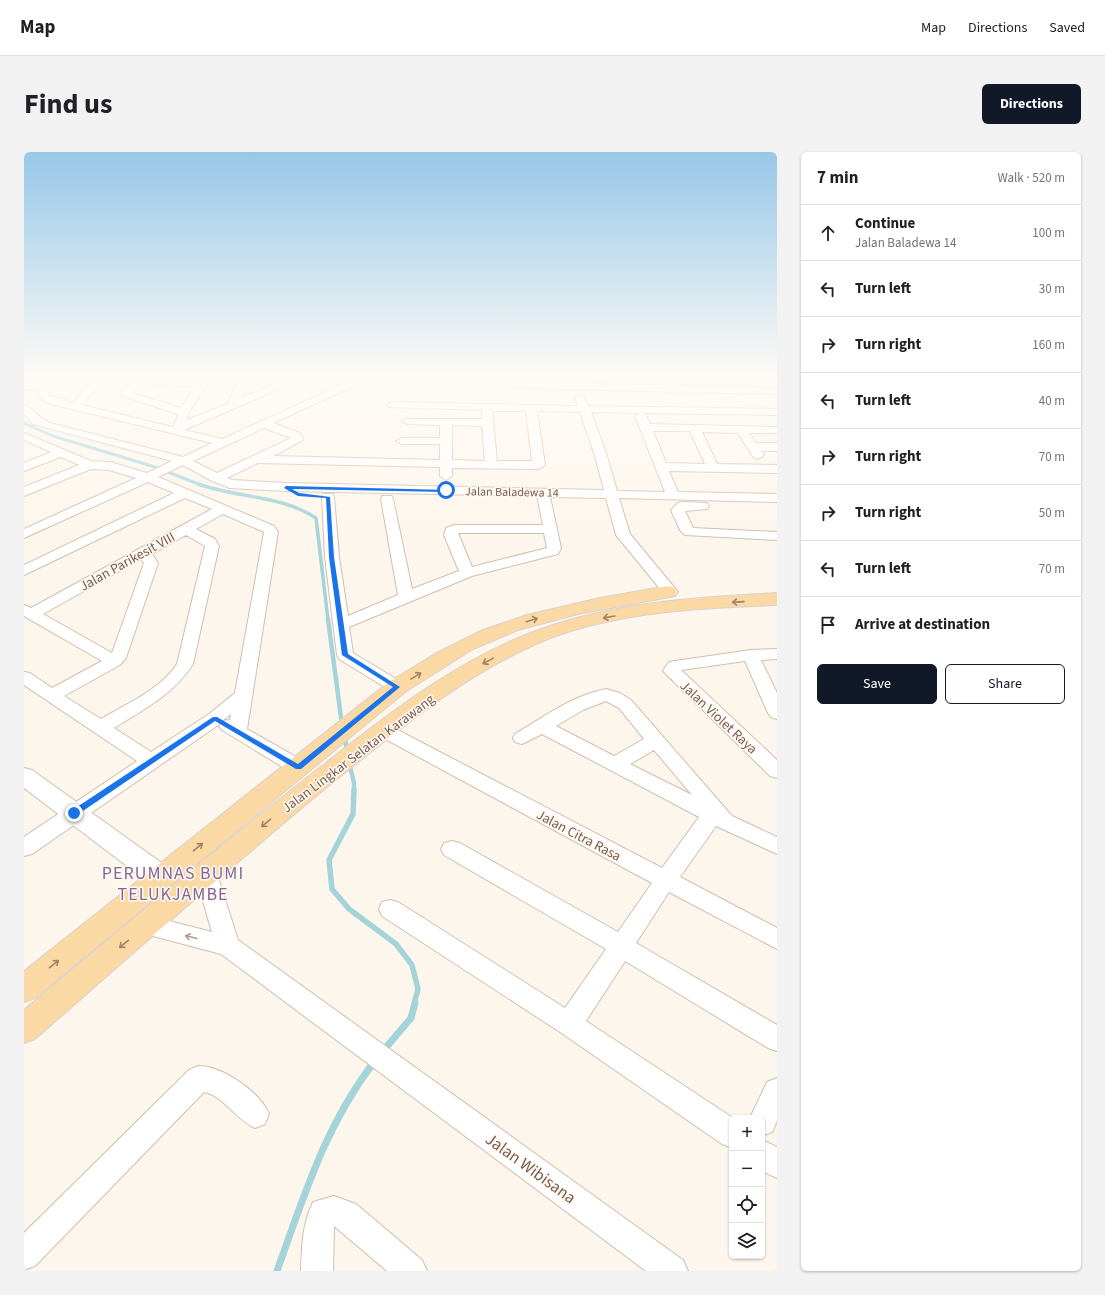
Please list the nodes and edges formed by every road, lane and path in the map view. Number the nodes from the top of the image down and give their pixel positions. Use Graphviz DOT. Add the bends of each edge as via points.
graph roads {
  1 [pos="59,428"];
  2 [pos="173,428"];
  3 [pos="254,428"];
  4 [pos="276,428"];
  5 [pos="446,428"];
  6 [pos="488,428"];
  7 [pos="534,428"];
  8 [pos="591,428"];
  9 [pos="646,428"];
  10 [pos="695,428"];
  11 [pos="723,428"];
  12 [pos="176,429"];
  13 [pos="741,429"];
  14 [pos="777,430"];
  15 [pos="24,436"];
  16 [pos="402,441"];
  17 [pos="446,441"];
  18 [pos="222,442"];
  19 [pos="777,447"];
  20 [pos="62,452"];
  21 [pos="258,459"];
  22 [pos="182,460"];
  23 [pos="89,464"];
  24 [pos="446,464"];
  25 [pos="491,465"];
  26 [pos="24,467"];
  27 [pos="662,467"];
  28 [pos="713,468"];
  29 [pos="777,469"];
  30 [pos="158,472"];
  31 [pos="216,478"];
  32 [pos="286,488"];
  33 [pos="446,490"];
  34 [pos="24,492"];
  35 [pos="186,492"];
  36 [pos="612,494"];
  37 [pos="328,497"];
  38 [pos="674,497"];
  39 [pos="544,498"];
  40 [pos="777,498"];
  41 [pos="386,499"];
  42 [pos="777,508"];
  43 [pos="223,509"];
  44 [pos="550,529"];
  45 [pos="186,530"];
  46 [pos="24,534"];
  47 [pos="777,536"];
  48 [pos="142,553"];
  49 [pos="24,571"];
  50 [pos="467,574"];
  51 [pos="777,586"];
  52 [pos="670,592"];
  53 [pos="406,596"];
  54 [pos="777,599"];
  55 [pos="27,612"];
  56 [pos="340,626"];
  57 [pos="777,654"];
  58 [pos="750,655"];
  59 [pos="114,661"];
  60 [pos="24,677"];
  61 [pos="397,687"];
  62 [pos="52,695"];
  63 [pos="243,695"];
  64 [pos="777,713"];
  65 [pos="215,718"];
  66 [pos="542,726"];
  67 [pos="100,728"];
  68 [pos="383,730"];
  69 [pos="237,731"];
  70 [pos="522,738"];
  71 [pos="656,740"];
  72 [pos="346,744"];
  73 [pos="152,762"];
  74 [pos="615,764"];
  75 [pos="298,767"];
  76 [pos="777,772"];
  77 [pos="24,776"];
  78 [pos="74,813"];
  79 [pos="718,818"];
  80 [pos="777,846"];
  81 [pos="24,848"];
  82 [pos="452,849"];
  83 [pos="206,874"];
  84 [pos="161,877"];
  85 [pos="665,881"];
  86 [pos="390,909"];
  87 [pos="146,926"];
  88 [pos="777,939"];
  89 [pos="228,946"];
  90 [pos="621,946"];
  91 [pos="24,989"];
  92 [pos="569,1024"];
  93 [pos="24,1029"];
  94 [pos="777,1039"];
  95 [pos="777,1091"];
  96 [pos="255,1114"];
  97 [pos="765,1116"];
  98 [pos="729,1132"];
  99 [pos="765,1156"];
  100 [pos="777,1164"];
  101 [pos="24,1255"];
  102 [pos="317,1271"];
  103 [pos="411,1271"];
  104 [pos="672,1271"];
  1 -- 22 [label="street, Jalan Baladewa 14"];
  2 -- 12 [label="street"];
  3 -- 18 [label="street"];
  4 -- 21 [label="street" via="296,435 297,440"];
  5 -- 17 [label="street"];
  6 -- 25 [label="street"];
  7 -- 25 [label="street" via="539,465"];
  8 -- 36 [label="street"];
  9 -- 27 [label="street"];
  10 -- 28 [label="street"];
  11 -- 13 [label="street"];
  12 -- 18 [label="street"];
  13 -- 14 [label="street"];
  13 -- 19 [label="street" via="755,451"];
  15 -- 20 [label="street"];
  16 -- 17 [label="street"];
  17 -- 24 [label="street"];
  18 -- 22 [label="street"];
  20 -- 23 [label="street"];
  20 -- 26 [label="street"];
  21 -- 24 [label="street"];
  21 -- 31 [label="street"];
  22 -- 30 [label="street"];
  22 -- 31 [label="street, Jalan Baladewa 14"];
  23 -- 30 [label="street"];
  23 -- 34 [label="street"];
  24 -- 25 [label="street"];
  24 -- 33 [label="street"];
  27 -- 28 [label="street"];
  27 -- 38 [label="street"];
  28 -- 29 [label="street"];
  30 -- 35 [label="street"];
  30 -- 46 [label="street"];
  31 -- 32 [label="street, Jalan Baladewa 14" via="230,484"];
  32 -- 33 [label="street, Jalan Baladewa 14"];
  32 -- 37 [label="street" via="298,494"];
  33 -- 39 [label="street, Jalan Baladewa 14"];
  35 -- 43 [label="street"];
  35 -- 49 [label="street"];
  36 -- 38 [label="street, Jalan Baladewa 14"];
  36 -- 39 [label="street, Jalan Baladewa 14"];
  36 -- 52 [label="street" via="623,535"];
  37 -- 41 [label="street"];
  37 -- 56 [label="street"];
  38 -- 40 [label="street, Jalan Baladewa 14"];
  39 -- 41 [label="street"];
  39 -- 44 [label="street"];
  41 -- 53 [label="street"];
  42 -- 47 [label="street" via="688,505 678,510 687,530 694,533"];
  43 -- 45 [label="street, Jalan Parikesit VIII"];
  43 -- 63 [label="street" via="266,526 271,532"];
  44 -- 50 [label="street" via="554,548 550,553"];
  44 -- 50 [label="street" via="454,529 451,535"];
  45 -- 48 [label="street, Jalan Parikesit VIII"];
  45 -- 67 [label="street" via="210,542 212,546 185,664 167,685"];
  48 -- 55 [label="street, Jalan Parikesit VIII"];
  48 -- 59 [label="street" via="151,563 123,648"];
  50 -- 53 [label="street"];
  51 -- 52 [label="main road, Jalan Lingkar Selatan Karawang"];
  61 -- 52 [label="main road, Jalan Lingkar Selatan Karawang, one-way" via="467,645 516,625 611,601"];
  53 -- 56 [label="street"];
  54 -- 68 [label="main road, Jalan Lingkar Selatan Karawang, one-way" via="663,608 601,619 549,633 520,644 474,669"];
  55 -- 59 [label="street"];
  56 -- 61 [label="street" via="345,655"];
  57 -- 58 [label="street, Jalan Violet Raya"];
  58 -- 64 [label="street"];
  58 -- 76 [label="street, Jalan Violet Raya" via="675,666 672,671"];
  59 -- 62 [label="street"];
  60 -- 62 [label="street"];
  61 -- 72 [label="main road, Jalan Lingkar Selatan Karawang"];
  62 -- 67 [label="street"];
  63 -- 65 [label="street"];
  63 -- 69 [label="street"];
  65 -- 69 [label="street"];
  65 -- 73 [label="street"];
  66 -- 70 [label="street"];
  66 -- 71 [label="street" via="592,698 612,696 625,704"];
  66 -- 74 [label="street"];
  67 -- 73 [label="street"];
  68 -- 72 [label="main road, Jalan Lingkar Selatan Karawang"];
  68 -- 85 [label="street, Jalan Citra Rasa"];
  69 -- 75 [label="street"];
  71 -- 74 [label="street"];
  71 -- 79 [label="street"];
  72 -- 75 [label="main road, Jalan Lingkar Selatan Karawang"];
  72 -- 83 [label="main road, Jalan Lingkar Selatan Karawang, one-way"];
  73 -- 78 [label="street"];
  74 -- 79 [label="street"];
  84 -- 75 [label="main road, Jalan Lingkar Selatan Karawang, one-way"];
  77 -- 78 [label="street"];
  78 -- 81 [label="street"];
  78 -- 84 [label="street"];
  79 -- 80 [label="street"];
  79 -- 85 [label="street"];
  82 -- 90 [label="street"];
  83 -- 87 [label="main road, Jalan Lingkar Selatan Karawang"];
  83 -- 89 [label="street"];
  91 -- 84 [label="main road, Jalan Lingkar Selatan Karawang, one-way"];
  85 -- 88 [label="street, Jalan Citra Rasa"];
  85 -- 90 [label="street"];
  86 -- 92 [label="street"];
  89 -- 87 [label="street, one-way"];
  87 -- 93 [label="main road, Jalan Lingkar Selatan Karawang, one-way"];
  89 -- 104 [label="street, Jalan Wibisana"];
  90 -- 92 [label="street"];
  90 -- 94 [label="street"];
  92 -- 98 [label="street"];
  95 -- 97 [label="street"];
  96 -- 101 [label="street" via="218,1083 208,1078 198,1079"];
  99 -- 100 [label="street"];
  102 -- 103 [label="street" via="319,1228 322,1217 328,1211 345,1215"];
}
